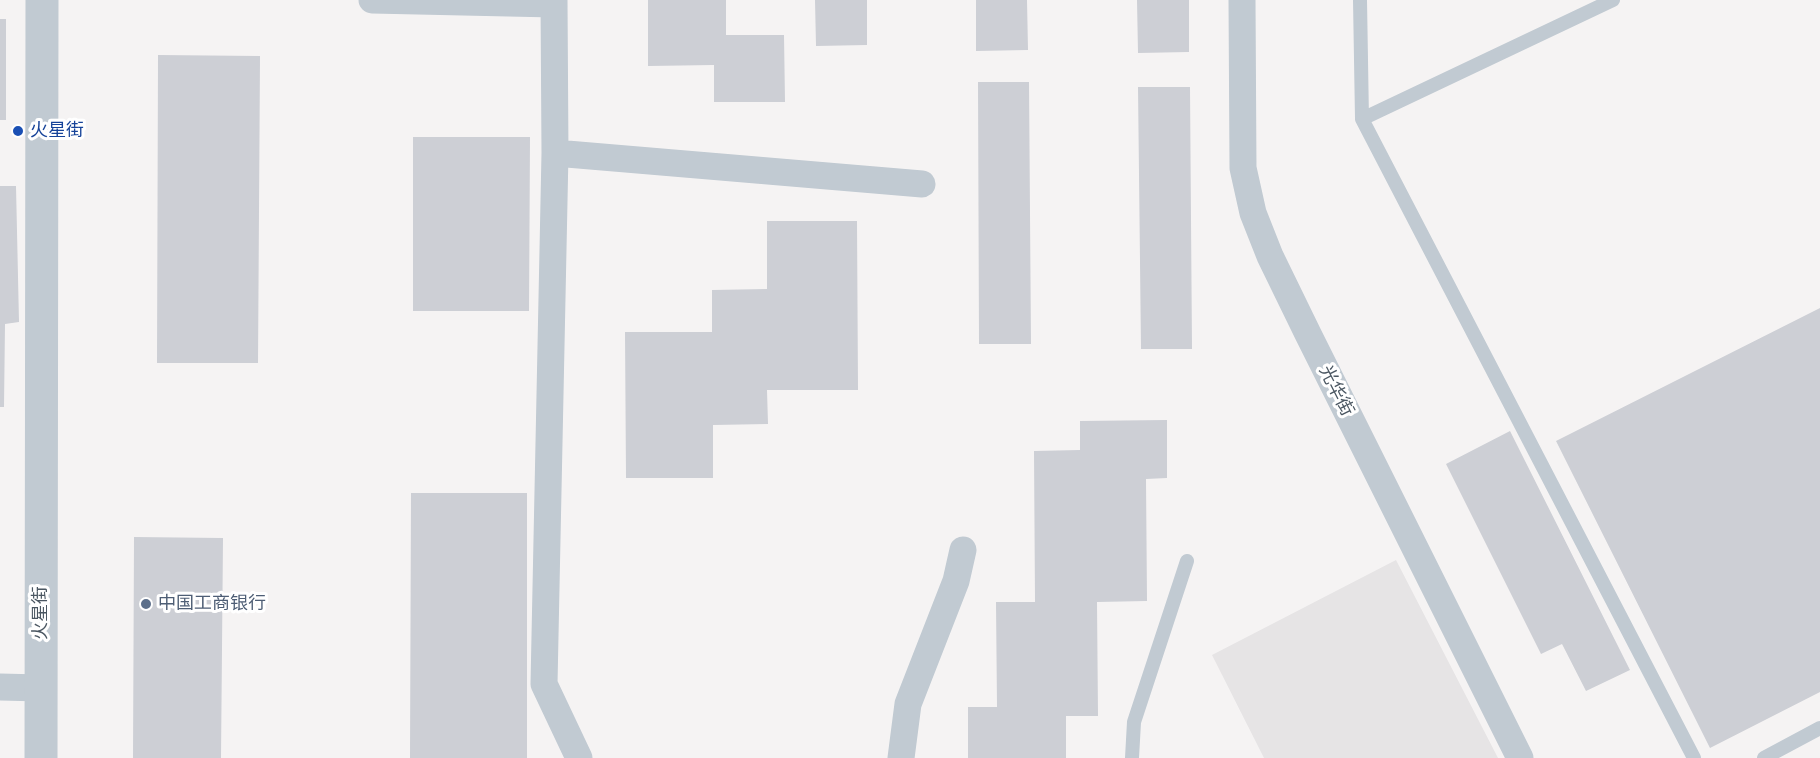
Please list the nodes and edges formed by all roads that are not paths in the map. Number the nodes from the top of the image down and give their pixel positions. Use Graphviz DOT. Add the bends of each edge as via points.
graph roads {
  1 [pos="42,0"];
  2 [pos="372,0"];
  3 [pos="1242,0"];
  4 [pos="1360,0"];
  5 [pos="1612,0"];
  6 [pos="554,2"];
  7 [pos="1362,119"];
  8 [pos="555,153"];
  9 [pos="922,184"];
  10 [pos="963,550"];
  11 [pos="1187,561"];
  12 [pos="0,687"];
  13 [pos="41,688"];
  14 [pos="1820,728"];
  15 [pos="41,758"];
  16 [pos="579,758"];
  17 [pos="901,758"];
  18 [pos="1132,758"];
  19 [pos="1520,758"];
  20 [pos="1694,758"];
  21 [pos="1764,758"];
  1 -- 13 [label="street, 火星街"];
  2 -- 6 [label="street"];
  3 -- 19 [label="street, 光华街" via="1243,168 1253,213 1308,334"];
  4 -- 7 [label="lane"];
  5 -- 7 [label="lane"];
  6 -- 8 [label="street"];
  7 -- 20 [label="lane"];
  8 -- 9 [label="street"];
  8 -- 16 [label="street" via="544,684"];
  10 -- 17 [label="street" via="956,582 908,704"];
  11 -- 18 [label="lane" via="1134,722"];
  12 -- 13 [label="street"];
  13 -- 15 [label="street, 火星街"];
  14 -- 21 [label="lane"];
}
